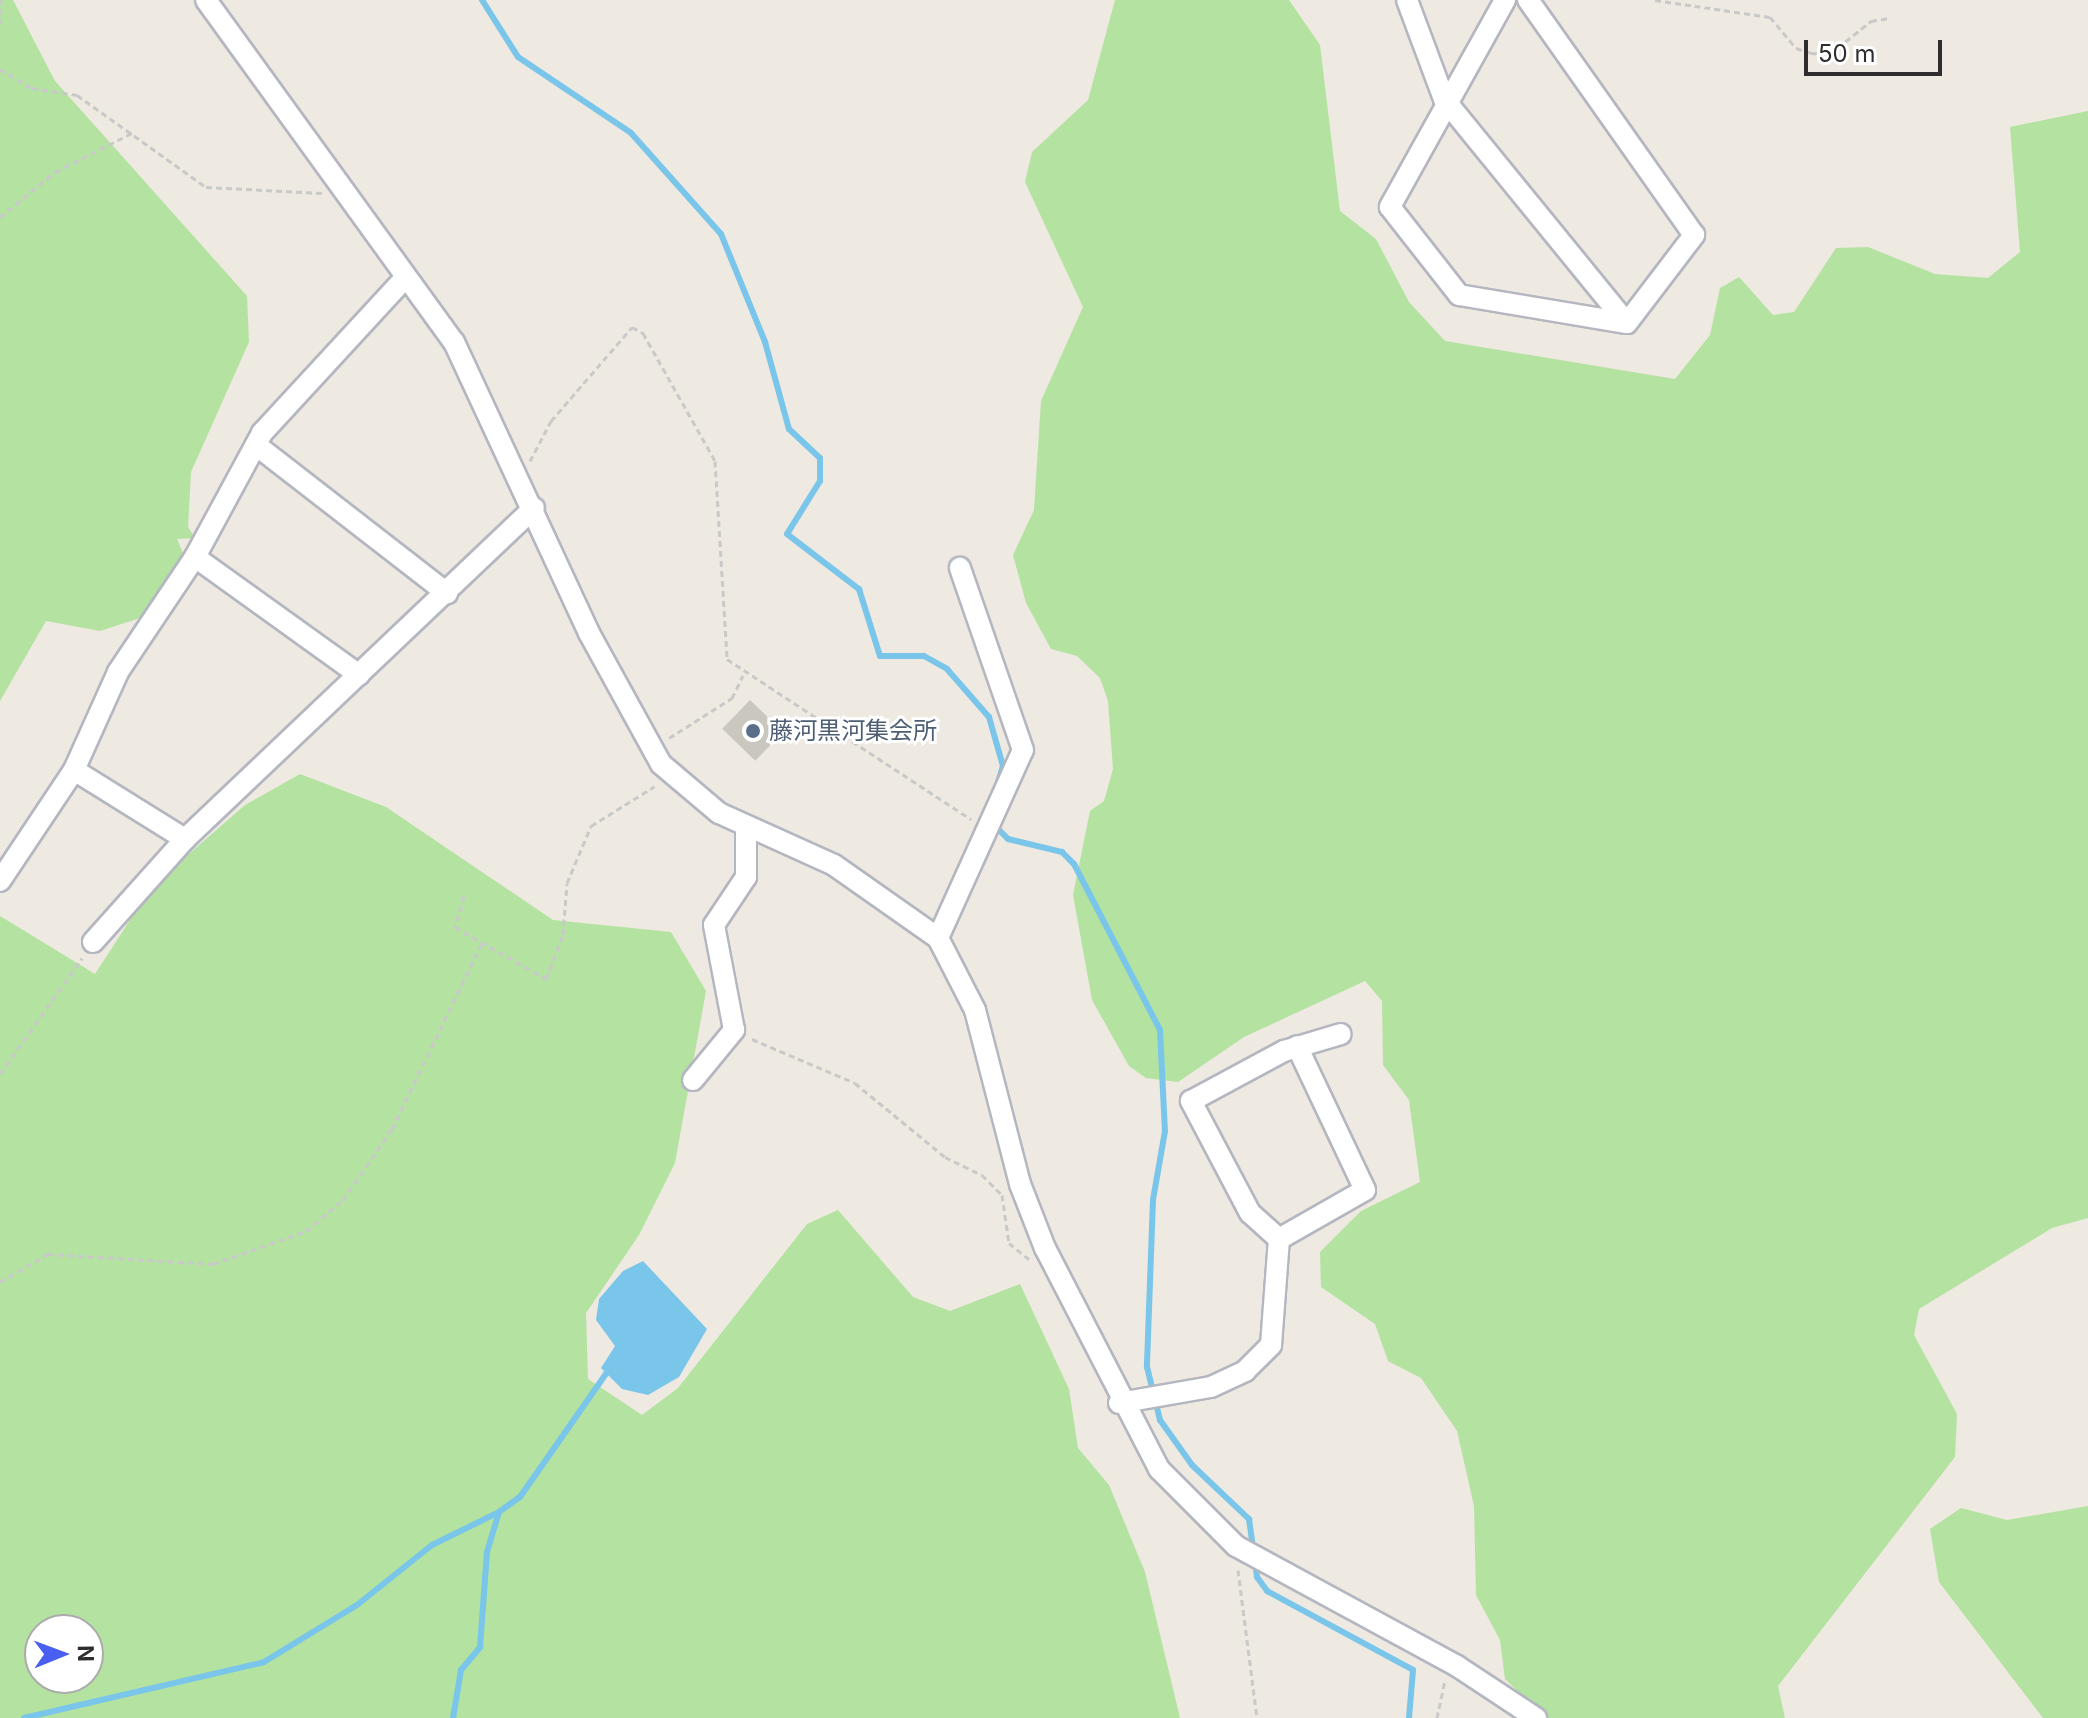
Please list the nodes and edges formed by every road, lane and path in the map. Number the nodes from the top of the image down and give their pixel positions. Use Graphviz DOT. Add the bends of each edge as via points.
graph roads {
  1 [pos="1,0"];
  2 [pos="206,0"];
  3 [pos="1407,0"];
  4 [pos="1505,0"];
  5 [pos="1528,0"];
  6 [pos="1655,0"];
  7 [pos="1890,18"];
  8 [pos="0,24"];
  9 [pos="0,69"];
  10 [pos="1444,99"];
  11 [pos="134,132"];
  12 [pos="341,188"];
  13 [pos="0,217"];
  14 [pos="405,278"];
  15 [pos="1627,323"];
  16 [pos="256,445"];
  17 [pos="517,473"];
  18 [pos="534,508"];
  19 [pos="195,557"];
  20 [pos="960,568"];
  21 [pos="447,593"];
  22 [pos="359,675"];
  23 [pos="743,675"];
  24 [pos="651,749"];
  25 [pos="74,770"];
  26 [pos="673,776"];
  27 [pos="992,821"];
  28 [pos="746,827"];
  29 [pos="185,839"];
  30 [pos="0,881"];
  31 [pos="464,896"];
  32 [pos="938,938"];
  33 [pos="93,942"];
  34 [pos="482,943"];
  35 [pos="734,1030"];
  36 [pos="1341,1034"];
  37 [pos="1297,1046"];
  38 [pos="0,1074"];
  39 [pos="693,1080"];
  40 [pos="1279,1239"];
  41 [pos="1051,1260"];
  42 [pos="0,1282"];
  43 [pos="1119,1403"];
  44 [pos="1251,1555"];
  45 [pos="1457,1666"];
  46 [pos="1257,1718"];
  47 [pos="1437,1718"];
  48 [pos="1536,1718"];
  1 -- 8 [label="path"];
  2 -- 12 [label="street"];
  3 -- 10 [label="street"];
  4 -- 10 [label="street"];
  5 -- 15 [label="street" via="1694,235"];
  6 -- 7 [label="path" via="1770,17 1796,48 1811,53 1830,54 1871,21"];
  9 -- 11 [label="path" via="32,88 77,95"];
  10 -- 15 [label="street"];
  10 -- 15 [label="street" via="1390,207 1459,295"];
  11 -- 12 [label="path" via="206,187 308,194"];
  11 -- 13 [label="path" via="55,172"];
  12 -- 14 [label="street"];
  14 -- 16 [label="street"];
  14 -- 17 [label="street" via="454,342"];
  16 -- 19 [label="street"];
  16 -- 21 [label="street"];
  17 -- 18 [label="street"];
  17 -- 23 [label="path" via="551,421 632,327 643,333 715,461 727,659"];
  18 -- 21 [label="street"];
  18 -- 24 [label="street"];
  19 -- 22 [label="street"];
  19 -- 25 [label="street" via="118,672"];
  20 -- 27 [label="street" via="1023,750"];
  21 -- 22 [label="street"];
  22 -- 29 [label="street"];
  23 -- 24 [label="path" via="732,698"];
  23 -- 27 [label="path"];
  24 -- 26 [label="street"];
  25 -- 29 [label="street"];
  25 -- 30 [label="street"];
  26 -- 28 [label="street"];
  26 -- 34 [label="path" via="591,826 567,883 563,935 546,979"];
  27 -- 32 [label="street"];
  28 -- 32 [label="street" via="834,865"];
  28 -- 35 [label="street" via="746,877 714,925"];
  29 -- 33 [label="street"];
  31 -- 34 [label="path" via="455,927"];
  32 -- 41 [label="street" via="975,1010 1020,1184"];
  33 -- 38 [label="path"];
  34 -- 42 [label="path" via="392,1129 343,1200 306,1231 213,1264 48,1254"];
  35 -- 39 [label="street"];
  35 -- 41 [label="path" via="855,1083 945,1157 982,1175 1002,1195 1009,1243 1026,1260"];
  36 -- 37 [label="street"];
  37 -- 40 [label="street" via="1365,1190"];
  37 -- 40 [label="street" via="1191,1101 1250,1213"];
  40 -- 43 [label="street" via="1271,1345 1245,1371 1166,1396"];
  41 -- 43 [label="street"];
  43 -- 44 [label="street" via="1159,1469"];
  44 -- 45 [label="street"];
  44 -- 46 [label="path"];
  45 -- 47 [label="path" via="1439,1689"];
  45 -- 48 [label="street"];
}
